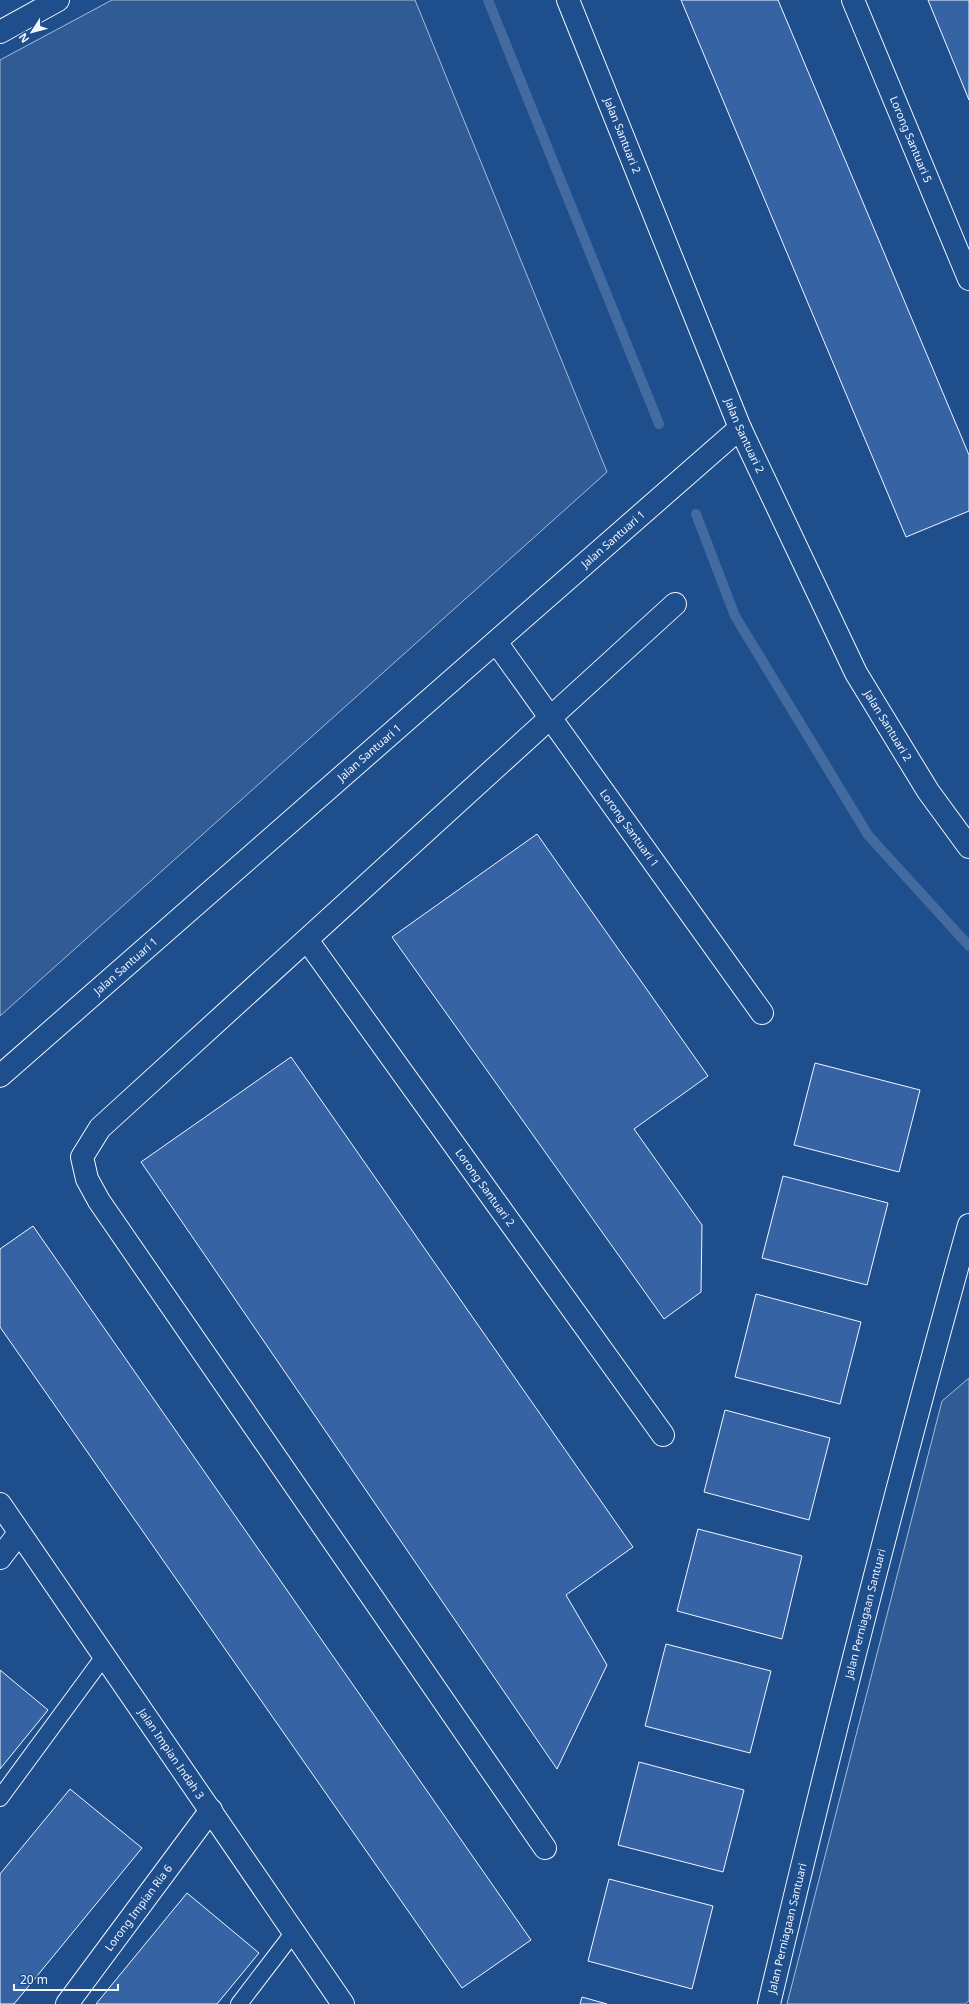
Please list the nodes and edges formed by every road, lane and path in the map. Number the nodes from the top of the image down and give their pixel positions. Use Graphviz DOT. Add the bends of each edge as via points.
graph roads {
  1 [pos="58,0"];
  2 [pos="568,0"];
  3 [pos="853,0"];
  4 [pos="0,32"];
  5 [pos="969,279"];
  6 [pos="740,428"];
  7 [pos="675,604"];
  8 [pos="496,642"];
  9 [pos="549,719"];
  10 [pos="969,847"];
  11 [pos="307,940"];
  12 [pos="762,1013"];
  13 [pos="0,1076"];
  14 [pos="969,1225"];
  15 [pos="963,1275"];
  16 [pos="663,1435"];
  17 [pos="0,1504"];
  18 [pos="19,1533"];
  19 [pos="0,1558"];
  20 [pos="105,1655"];
  21 [pos="0,1798"];
  22 [pos="211,1810"];
  23 [pos="545,1848"];
  24 [pos="294,1932"];
  25 [pos="66,2004"];
  26 [pos="239,2004"];
  27 [pos="343,2004"];
  28 [pos="769,2004"];
  1 -- 4 [label="street"];
  2 -- 6 [label="street, Jalan Santuari 2"];
  3 -- 5 [label="street, Lorong Santuari 5"];
  6 -- 8 [label="street, Jalan Santuari 1"];
  6 -- 10 [label="street, Jalan Santuari 2" via="856,673 928,792"];
  7 -- 9 [label="street"];
  8 -- 9 [label="street, Lorong Santuari 1"];
  8 -- 13 [label="street, Jalan Santuari 1"];
  9 -- 11 [label="street"];
  9 -- 12 [label="street, Lorong Santuari 1"];
  11 -- 16 [label="street, Lorong Santuari 2"];
  11 -- 23 [label="street" via="100,1128 82,1157 87,1179 103,1208"];
  14 -- 15 [label="street, Jalan Perniagaan Santuari"];
  15 -- 28 [label="street, Jalan Perniagaan Santuari" via="890,1517 810,1830"];
  17 -- 18 [label="street, Jalan Impian Indah 3"];
  18 -- 19 [label="street"];
  18 -- 20 [label="street, Jalan Impian Indah 3"];
  20 -- 21 [label="lane"];
  20 -- 22 [label="street, Jalan Impian Indah 3"];
  22 -- 24 [label="street, Jalan Impian Indah 3"];
  22 -- 25 [label="street, Lorong Impian Ria 6"];
  24 -- 26 [label="lane"];
  24 -- 27 [label="street, Jalan Impian Indah 3"];
}
